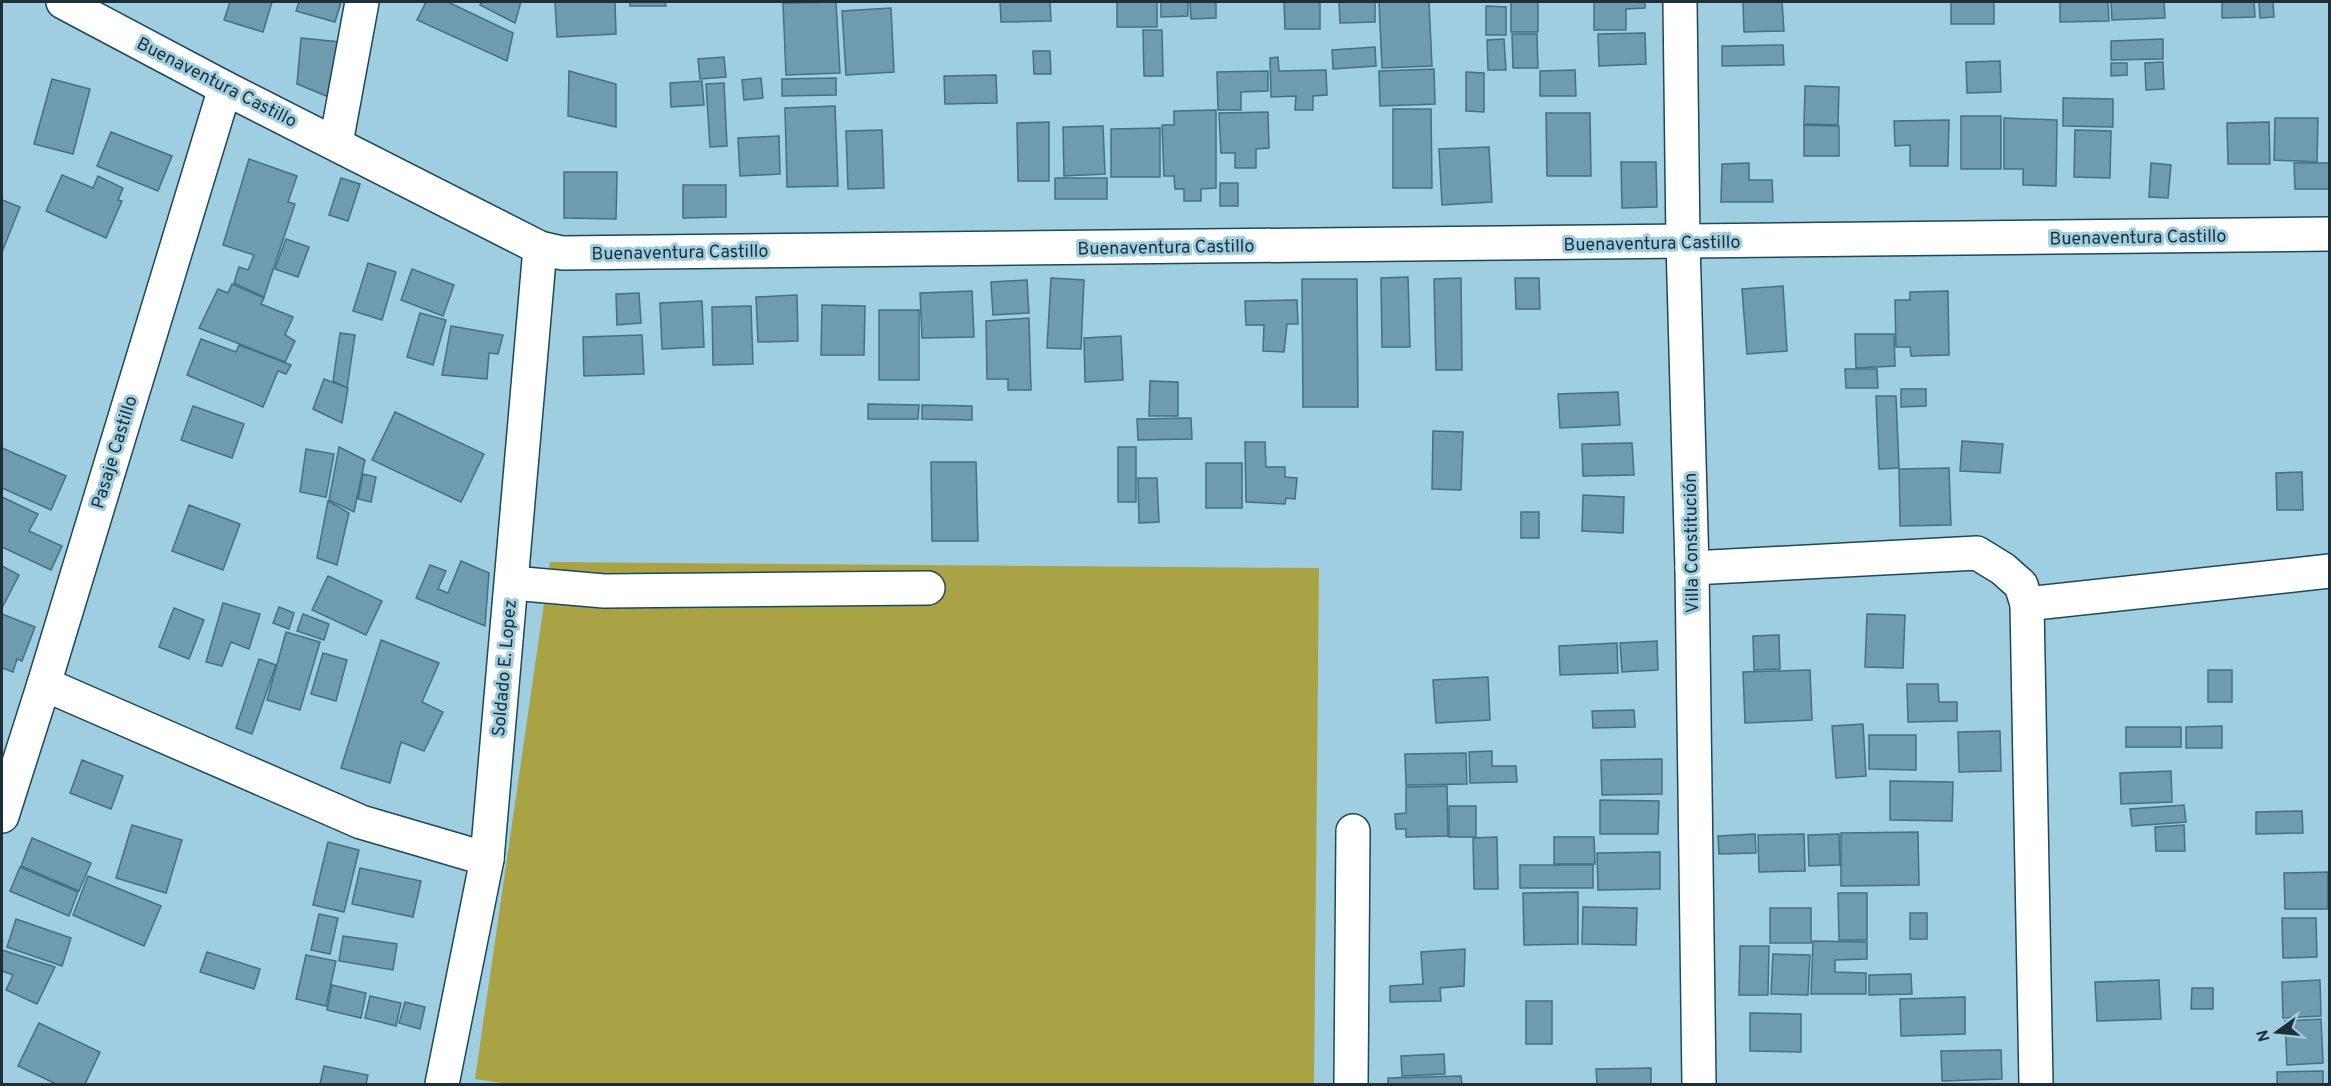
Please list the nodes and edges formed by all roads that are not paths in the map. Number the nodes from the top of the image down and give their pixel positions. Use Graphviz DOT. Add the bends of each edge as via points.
graph roads {
  1 [pos="63,2"];
  2 [pos="362,2"];
  3 [pos="1680,2"];
  4 [pos="225,88"];
  5 [pos="336,143"];
  6 [pos="2330,234"];
  7 [pos="1683,242"];
  8 [pos="540,248"];
  9 [pos="1692,568"];
  10 [pos="2330,571"];
  11 [pos="512,583"];
  12 [pos="928,588"];
  13 [pos="2027,604"];
  14 [pos="44,684"];
  15 [pos="2,816"];
  16 [pos="1353,831"];
  17 [pos="487,859"];
  18 [pos="442,1084"];
  19 [pos="1351,1084"];
  20 [pos="1699,1084"];
  21 [pos="2036,1084"];
  1 -- 4 [label="street, Buenaventura Castillo"];
  2 -- 5 [label="street"];
  3 -- 7 [label="street, Villa Constitución"];
  4 -- 5 [label="street, Buenaventura Castillo"];
  4 -- 14 [label="street, Pasaje Castillo"];
  5 -- 8 [label="street, Buenaventura Castillo"];
  6 -- 7 [label="street, Buenaventura Castillo"];
  7 -- 8 [label="street, Buenaventura Castillo" via="574,253"];
  7 -- 9 [label="street, Villa Constitución"];
  8 -- 11 [label="street, Soldado E. Lopez"];
  9 -- 13 [label="street" via="1977,553 2021,585"];
  9 -- 20 [label="street, Villa Constitución"];
  10 -- 13 [label="street"];
  11 -- 12 [label="street" via="604,591"];
  11 -- 17 [label="street, Soldado E. Lopez"];
  13 -- 21 [label="street"];
  14 -- 15 [label="street, Pasaje Castillo"];
  14 -- 17 [label="street" via="361,822"];
  16 -- 19 [label="street"];
  17 -- 18 [label="street, Soldado E. Lopez"];
}
